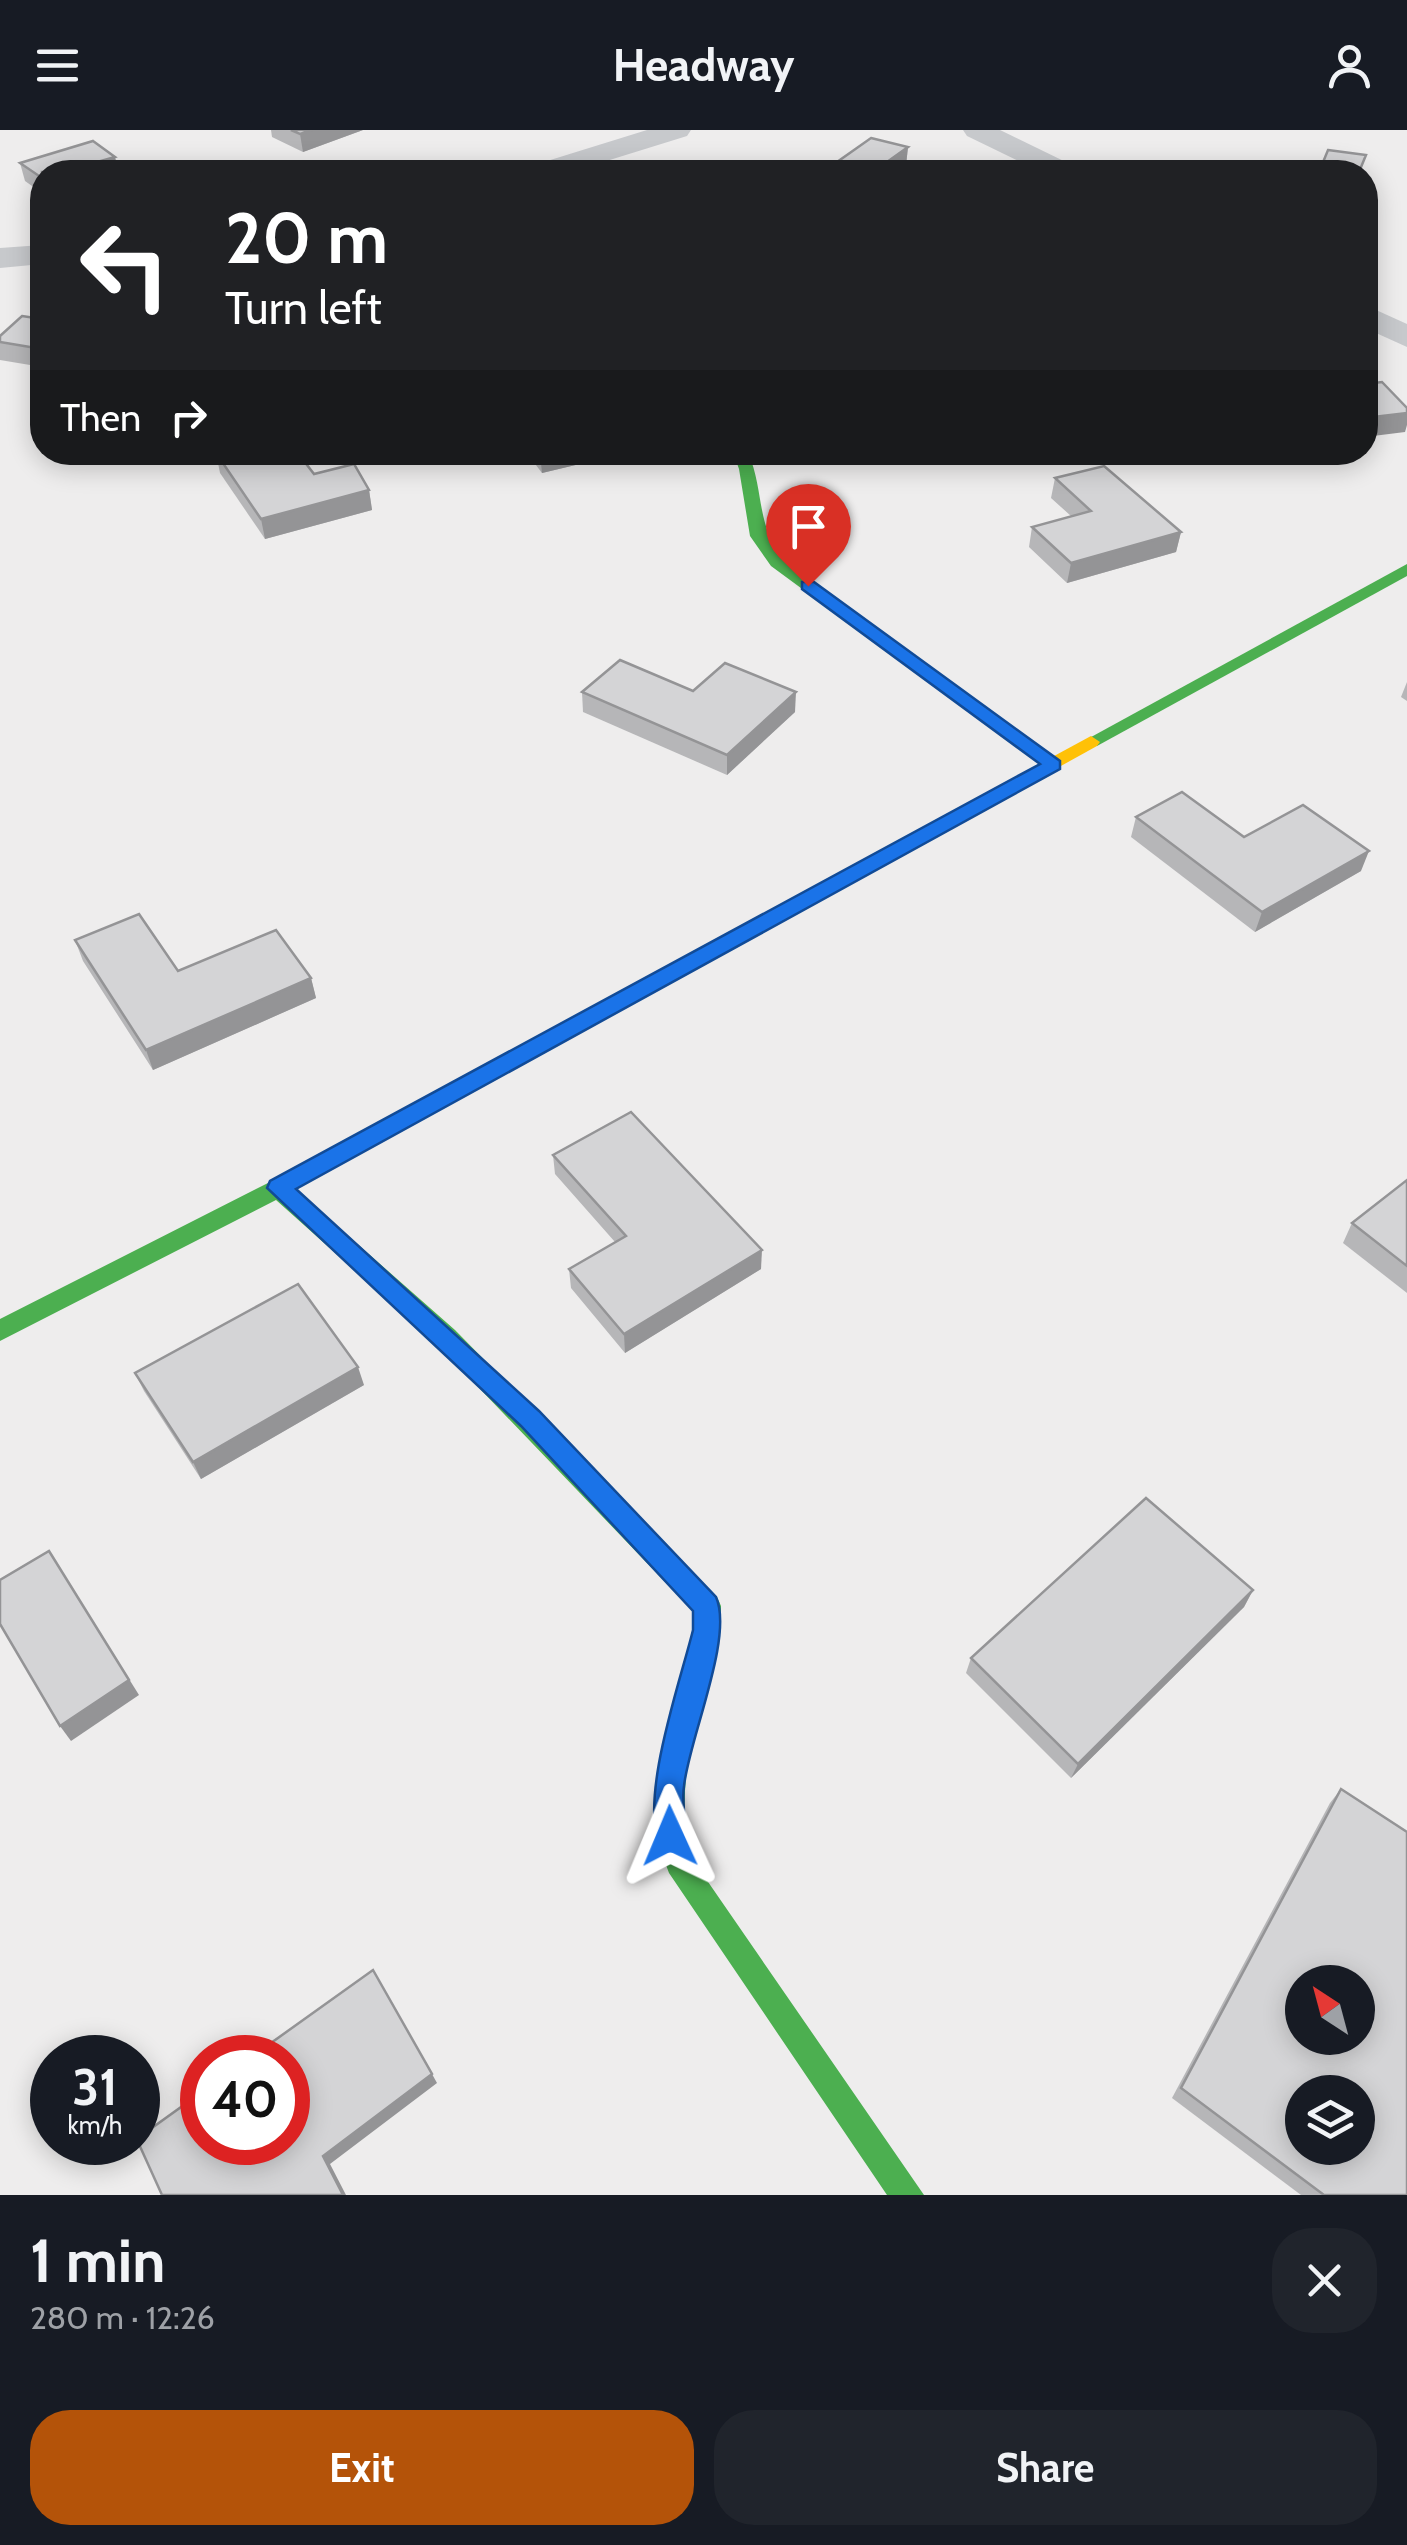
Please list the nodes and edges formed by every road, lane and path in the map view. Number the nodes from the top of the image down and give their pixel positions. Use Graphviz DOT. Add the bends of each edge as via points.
graph roads {
  1 [pos="676,130"];
  2 [pos="976,130"];
  3 [pos="580,160"];
  4 [pos="1039,160"];
  5 [pos="30,255"];
  6 [pos="0,258"];
  7 [pos="1378,322"];
  8 [pos="1407,337"];
  9 [pos="745,465"];
  10 [pos="1407,569"];
  11 [pos="1054,765"];
  12 [pos="278,1188"];
  13 [pos="0,1331"];
  14 [pos="906,2195"];
  1 -- 3 [label="street"];
  2 -- 4 [label="street"];
  5 -- 6 [label="street"];
  7 -- 8 [label="street"];
  9 -- 11 [label="street" via="758,536 777,563"];
  10 -- 11 [label="street"];
  11 -- 12 [label="street"];
  12 -- 13 [label="street"];
  12 -- 14 [label="street" via="530,1418 707,1606 669,1786 670,1836 684,1873"];
}
